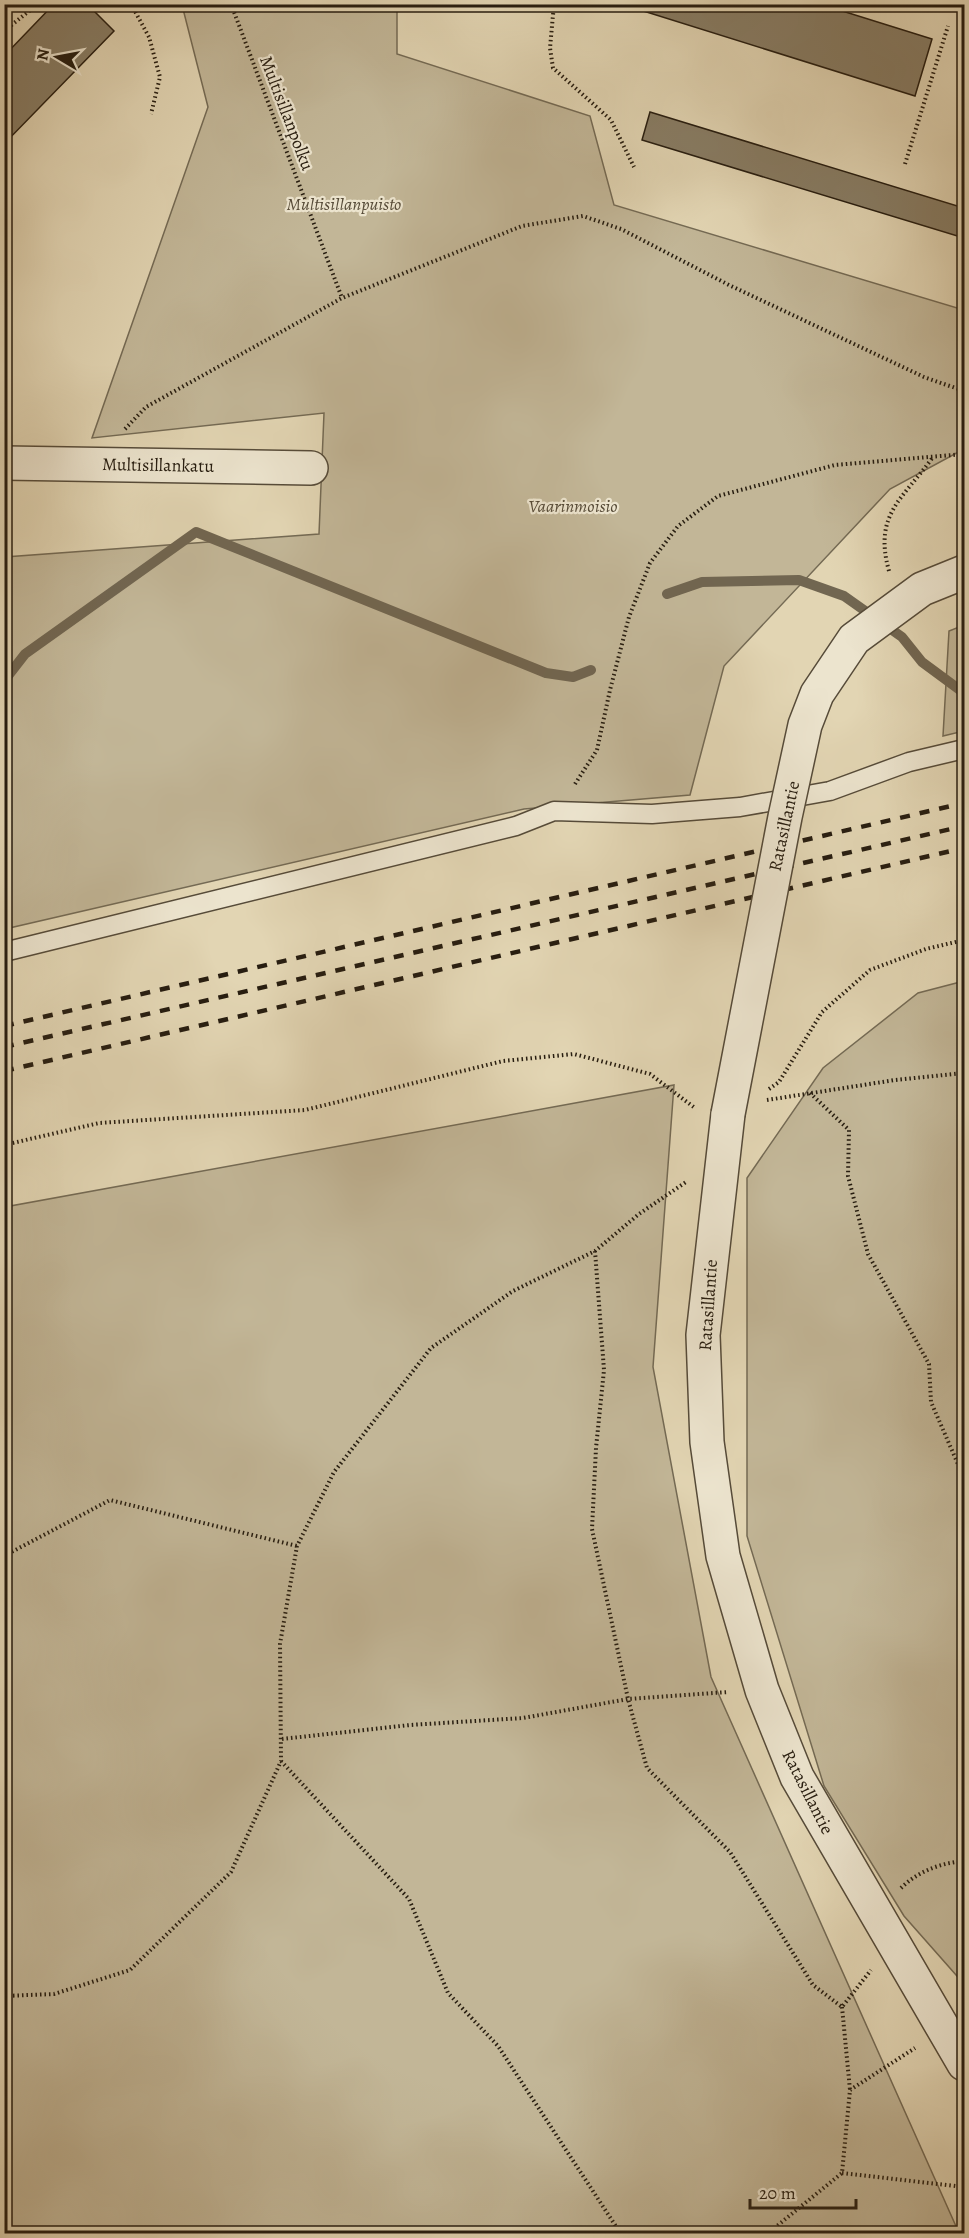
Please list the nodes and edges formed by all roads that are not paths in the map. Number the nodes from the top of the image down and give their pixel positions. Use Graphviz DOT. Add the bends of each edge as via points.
graph roads {
  1 [pos="4,463"];
  2 [pos="311,468"];
  3 [pos="964,572"];
  4 [pos="964,749"];
  5 [pos="4,952"];
  6 [pos="964,2064"];
  1 -- 2 [label="street, Multisillankatu"];
  3 -- 6 [label="street, Ratasillantie, bridge" via="922,589 854,639 817,694 805,725 788,806 741,1108 722,1158 703,1335 707,1442 723,1556 762,1690 797,1777"];
  4 -- 5 [label="lane" via="909,762 831,791 740,807 652,814 554,811 516,826"];
}
